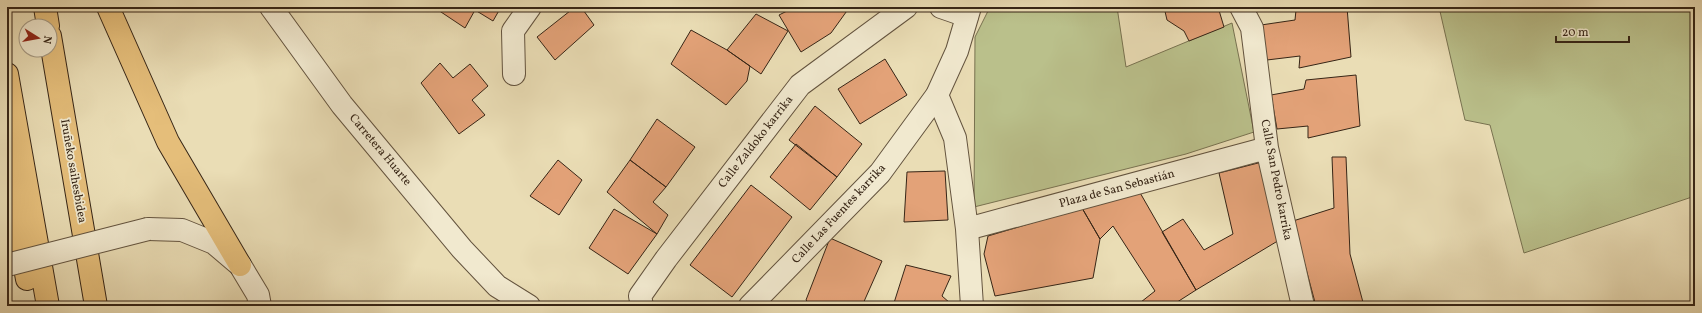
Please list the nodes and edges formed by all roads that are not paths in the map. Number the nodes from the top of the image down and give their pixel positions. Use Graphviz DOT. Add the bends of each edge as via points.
graph roads {
  1 [pos="45,7"];
  2 [pos="108,7"];
  3 [pos="271,7"];
  4 [pos="530,7"];
  5 [pos="906,7"];
  6 [pos="941,7"];
  7 [pos="1241,7"];
  8 [pos="969,12"];
  9 [pos="47,18"];
  10 [pos="54,58"];
  11 [pos="7,74"];
  12 [pos="514,74"];
  13 [pos="937,95"];
  14 [pos="1267,148"];
  15 [pos="7,170"];
  16 [pos="967,229"];
  17 [pos="7,265"];
  18 [pos="240,265"];
  19 [pos="498,296"];
  20 [pos="32,306"];
  21 [pos="48,306"];
  22 [pos="96,306"];
  23 [pos="260,306"];
  24 [pos="529,306"];
  25 [pos="642,306"];
  26 [pos="750,306"];
  27 [pos="972,306"];
  28 [pos="1303,306"];
  1 -- 9 [label="highway"];
  2 -- 18 [label="highway" via="168,142"];
  3 -- 19 [label="street, Carretera Huarte" via="342,105"];
  4 -- 12 [label="street" via="513,31"];
  5 -- 25 [label="street, Calle Zaldoko karrika" via="800,85 662,265 640,296"];
  6 -- 8 [label="street"];
  7 -- 14 [label="street, Calle San Pedro karrika" via="1252,28"];
  8 -- 13 [label="street, Calle Las Fuentes karrika" via="957,51"];
  10 -- 22 [label="highway, Iruñeko saihesbidea"];
  11 -- 21 [label="highway"];
  13 -- 16 [label="street" via="955,138"];
  13 -- 26 [label="street, Calle Las Fuentes karrika" via="880,172"];
  14 -- 16 [label="street, Plaza de San Sebastián"];
  14 -- 28 [label="street, Calle San Pedro karrika"];
  15 -- 20 [label="highway"];
  16 -- 27 [label="street"];
  17 -- 18 [label="street, bridge" via="148,229 182,230 214,243"];
  18 -- 23 [label="street" via="258,295"];
  19 -- 24 [label="street, Carretera Huarte"];
}
